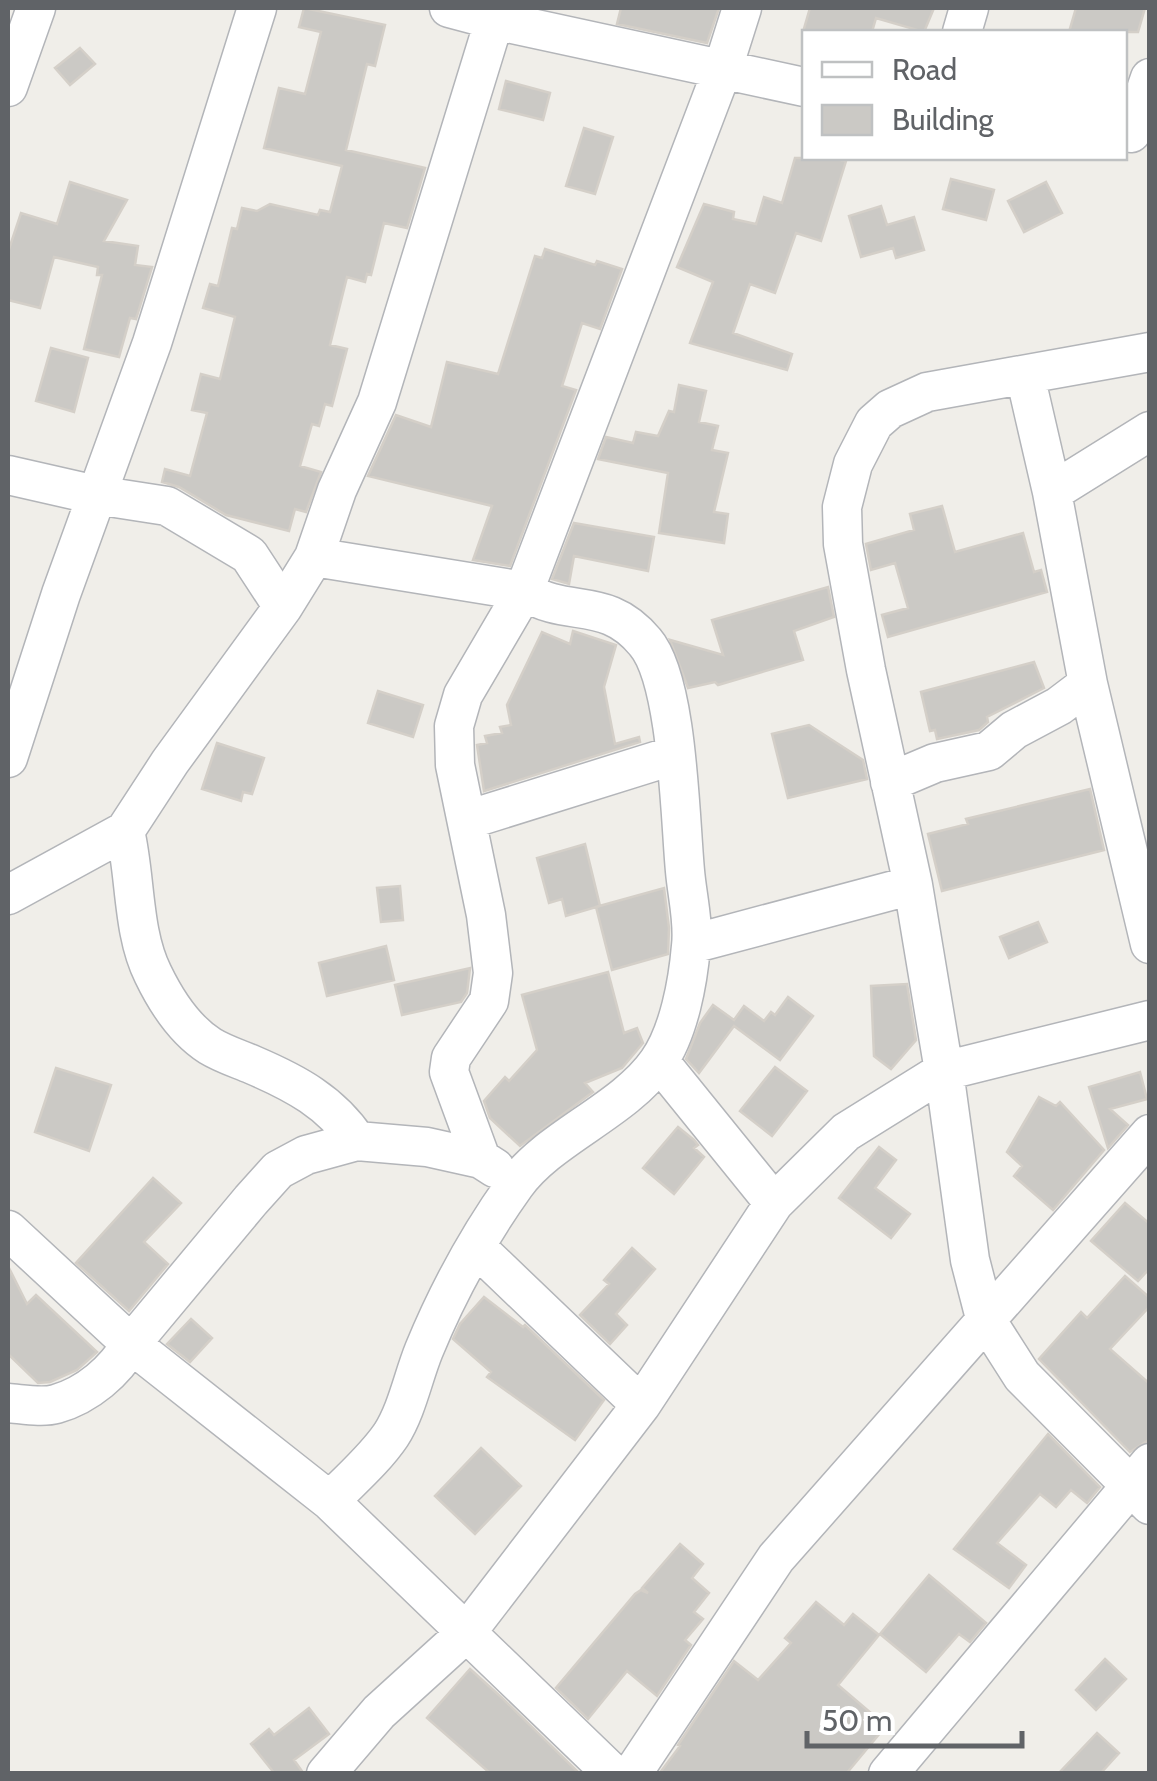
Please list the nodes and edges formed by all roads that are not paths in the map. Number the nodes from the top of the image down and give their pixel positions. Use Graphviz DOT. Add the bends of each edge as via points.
graph roads {
  1 [pos="36,8"];
  2 [pos="257,8"];
  3 [pos="449,8"];
  4 [pos="742,8"];
  5 [pos="496,14"];
  6 [pos="723,68"];
  7 [pos="1150,78"];
  8 [pos="802,86"];
  9 [pos="8,87"];
  10 [pos="1135,134"];
  11 [pos="1150,352"];
  12 [pos="1025,375"];
  13 [pos="1150,430"];
  14 [pos="8,475"];
  15 [pos="1052,492"];
  16 [pos="96,495"];
  17 [pos="314,557"];
  18 [pos="524,591"];
  19 [pos="284,607"];
  20 [pos="1088,684"];
  21 [pos="675,755"];
  22 [pos="8,758"];
  23 [pos="890,782"];
  24 [pos="466,820"];
  25 [pos="125,831"];
  26 [pos="913,885"];
  27 [pos="8,895"];
  28 [pos="692,944"];
  29 [pos="1150,944"];
  30 [pos="1150,1020"];
  31 [pos="659,1061"];
  32 [pos="944,1071"];
  33 [pos="1150,1134"];
  34 [pos="356,1140"];
  35 [pos="481,1159"];
  36 [pos="517,1182"];
  37 [pos="774,1202"];
  38 [pos="8,1230"];
  39 [pos="476,1248"];
  40 [pos="985,1318"];
  41 [pos="131,1344"];
  42 [pos="8,1403"];
  43 [pos="642,1405"];
  44 [pos="1143,1485"];
  45 [pos="330,1502"];
  46 [pos="466,1633"];
  47 [pos="326,1774"];
  48 [pos="613,1774"];
  49 [pos="632,1774"];
  50 [pos="888,1774"];
  1 -- 9 [label="street"];
  2 -- 16 [label="street" via="152,344"];
  3 -- 5 [label="street"];
  4 -- 6 [label="street"];
  5 -- 6 [label="street"];
  5 -- 17 [label="street" via="377,402"];
  6 -- 8 [label="street"];
  6 -- 18 [label="street"];
  7 -- 10 [label="street"];
  11 -- 12 [label="street"];
  12 -- 15 [label="street"];
  12 -- 23 [label="street" via="928,392 890,409 874,423 854,464 842,507 843,544"];
  13 -- 15 [label="street"];
  14 -- 16 [label="street"];
  15 -- 20 [label="street"];
  16 -- 19 [label="street" via="168,506 204,525 250,555"];
  16 -- 22 [label="street"];
  17 -- 18 [label="street"];
  17 -- 19 [label="street"];
  18 -- 21 [label="street" via="542,602 614,614 648,644 664,684"];
  18 -- 24 [label="street" via="463,694 454,726"];
  19 -- 25 [label="street"];
  20 -- 23 [label="street" via="990,751"];
  20 -- 29 [label="street"];
  21 -- 24 [label="street"];
  21 -- 28 [label="street"];
  23 -- 26 [label="street"];
  24 -- 35 [label="street" via="493,973 490,1001 451,1058 449,1072"];
  25 -- 27 [label="street"];
  25 -- 34 [label="street" via="151,971 173,1010 210,1046 316,1098"];
  26 -- 28 [label="street"];
  26 -- 32 [label="street"];
  28 -- 31 [label="street" via="680,1007"];
  30 -- 32 [label="street"];
  31 -- 36 [label="street"];
  31 -- 37 [label="street"];
  32 -- 37 [label="street" via="846,1132"];
  32 -- 40 [label="street" via="970,1260"];
  33 -- 40 [label="street"];
  34 -- 35 [label="street"];
  34 -- 41 [label="street" via="278,1170"];
  35 -- 36 [label="street"];
  36 -- 39 [label="street"];
  37 -- 43 [label="street"];
  38 -- 41 [label="street"];
  39 -- 43 [label="street"];
  39 -- 45 [label="street" via="425,1348 394,1431"];
  40 -- 44 [label="street" via="1022,1376"];
  40 -- 49 [label="street" via="776,1558"];
  41 -- 42 [label="street" via="116,1368 55,1405"];
  41 -- 45 [label="street"];
  43 -- 46 [label="street"];
  44 -- 50 [label="street"];
  45 -- 46 [label="street"];
  46 -- 47 [label="street" via="379,1712"];
  46 -- 48 [label="street"];
}
